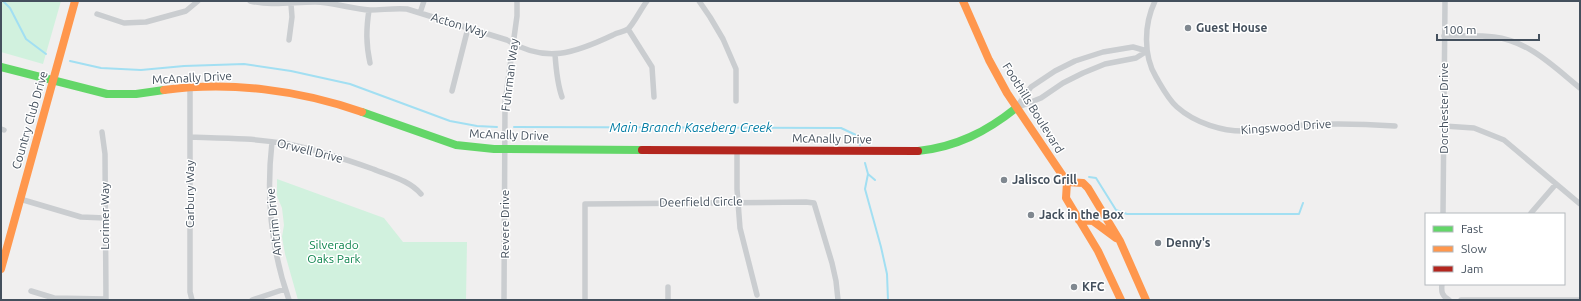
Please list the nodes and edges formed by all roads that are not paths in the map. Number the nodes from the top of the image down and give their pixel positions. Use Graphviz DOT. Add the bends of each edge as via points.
graph roads {
  1 [pos="75,1"];
  2 [pos="198,1"];
  3 [pos="250,1"];
  4 [pos="424,1"];
  5 [pos="517,1"];
  6 [pos="647,1"];
  7 [pos="699,1"];
  8 [pos="963,1"];
  9 [pos="1155,1"];
  10 [pos="1445,2"];
  11 [pos="291,4"];
  12 [pos="368,10"];
  13 [pos="420,13"];
  14 [pos="97,14"];
  15 [pos="468,28"];
  16 [pos="628,29"];
  17 [pos="1444,36"];
  18 [pos="289,40"];
  19 [pos="513,44"];
  20 [pos="1147,51"];
  21 [pos="555,54"];
  22 [pos="370,64"];
  23 [pos="1,67"];
  24 [pos="53,81"];
  25 [pos="190,88"];
  26 [pos="1580,88"];
  27 [pos="452,91"];
  28 [pos="562,97"];
  29 [pos="654,98"];
  30 [pos="736,101"];
  31 [pos="1016,108"];
  32 [pos="1395,126"];
  33 [pos="1444,126"];
  34 [pos="102,132"];
  35 [pos="190,137"];
  36 [pos="272,142"];
  37 [pos="505,149"];
  38 [pos="737,150"];
  39 [pos="1066,182"];
  40 [pos="1556,184"];
  41 [pos="421,194"];
  42 [pos="20,199"];
  43 [pos="737,202"];
  44 [pos="1580,204"];
  45 [pos="1443,213"];
  46 [pos="1532,213"];
  47 [pos="105,218"];
  48 [pos="1079,220"];
  49 [pos="1120,241"];
  50 [pos="1,269"];
  51 [pos="1442,285"];
  52 [pos="668,287"];
  53 [pos="285,289"];
  54 [pos="31,291"];
  55 [pos="757,295"];
  56 [pos="106,300"];
  57 [pos="192,300"];
  58 [pos="252,300"];
  59 [pos="289,300"];
  60 [pos="504,300"];
  61 [pos="585,300"];
  62 [pos="668,300"];
  63 [pos="838,300"];
  64 [pos="1121,300"];
  65 [pos="1146,300"];
  66 [pos="1449,300"];
  67 [pos="1461,300"];
  68 [pos="1580,300"];
  1 -- 24 [label="street, Country Club Drive"];
  2 -- 14 [label="street" via="186,11 146,22 124,23"];
  3 -- 11 [label="street, Acton Way"];
  4 -- 13 [label="street"];
  5 -- 19 [label="street, Fuhrman Way"];
  6 -- 16 [label="street"];
  7 -- 30 [label="street" via="720,33 736,69"];
  8 -- 31 [label="street, Foothills Boulevard" via="989,60"];
  9 -- 20 [label="street, Kingswood Drive" via="1147,28"];
  10 -- 17 [label="street, Dorchester Drive"];
  11 -- 12 [label="street, Acton Way" via="325,2"];
  11 -- 18 [label="street"];
  12 -- 13 [label="street, Acton Way" via="398,8"];
  12 -- 22 [label="street" via="366,45"];
  13 -- 15 [label="street, Acton Way"];
  15 -- 19 [label="street, Acton Way"];
  15 -- 27 [label="street"];
  16 -- 21 [label="street, Acton Way" via="586,48"];
  16 -- 29 [label="street" via="652,67"];
  17 -- 26 [label="street" via="1494,37 1516,42 1538,54"];
  17 -- 33 [label="street, Dorchester Drive"];
  19 -- 21 [label="street, Acton Way" via="520,48"];
  19 -- 37 [label="street, Fuhrman Way" via="505,103"];
  20 -- 31 [label="street, McAnally Drive" via="1136,58 1105,64 1082,73 1041,98"];
  20 -- 31 [label="street, McAnally Drive" via="1133,47 1103,52 1075,61 1055,70 1031,87"];
  20 -- 32 [label="street, Kingswood Drive" via="1152,71 1176,106 1191,118 1224,129 1246,131 1334,123"];
  21 -- 28 [label="street" via="558,86"];
  23 -- 24 [label="street, McAnally Drive"];
  24 -- 25 [label="street, McAnally Drive" via="115,94"];
  24 -- 42 [label="street, Country Club Drive"];
  25 -- 35 [label="street, Carbury Way"];
  25 -- 37 [label="street, McAnally Drive" via="238,87 318,98 456,145"];
  31 -- 38 [label="street, McAnally Drive" via="998,123 972,138 936,150"];
  31 -- 39 [label="street, Foothills Boulevard"];
  33 -- 40 [label="street" via="1474,128 1504,140"];
  33 -- 45 [label="street, Dorchester Drive"];
  34 -- 47 [label="street, Lorimer Way" via="106,154"];
  35 -- 36 [label="street, Orwell Drive" via="242,138"];
  35 -- 57 [label="street, Carbury Way"];
  36 -- 41 [label="street, Orwell Drive" via="303,147 346,160 406,181 416,187"];
  36 -- 53 [label="street, Antrim Drive" via="270,210"];
  37 -- 38 [label="street, McAnally Drive"];
  37 -- 60 [label="street, Revere Drive"];
  38 -- 43 [label="street"];
  39 -- 48 [label="street, Foothills Boulevard" via="1066,198"];
  39 -- 49 [label="street" via="1081,182 1088,188"];
  40 -- 44 [label="street"];
  40 -- 46 [label="street"];
  42 -- 47 [label="street" via="81,217"];
  42 -- 50 [label="street, Country Club Drive"];
  43 -- 55 [label="street" via="740,228"];
  43 -- 61 [label="street, Deerfield Circle" via="585,204"];
  43 -- 63 [label="street, Deerfield Circle" via="814,204 832,263"];
  47 -- 56 [label="street, Lorimer Way"];
  48 -- 49 [label="street" via="1093,221"];
  48 -- 64 [label="street, Foothills Boulevard" via="1098,251"];
  49 -- 65 [label="street"];
  51 -- 66 [label="street" via="1444,297"];
  52 -- 62 [label="street"];
  53 -- 58 [label="street"];
  53 -- 59 [label="street, Antrim Drive"];
  54 -- 56 [label="street" via="54,298"];
  67 -- 68 [label="street"];
}
